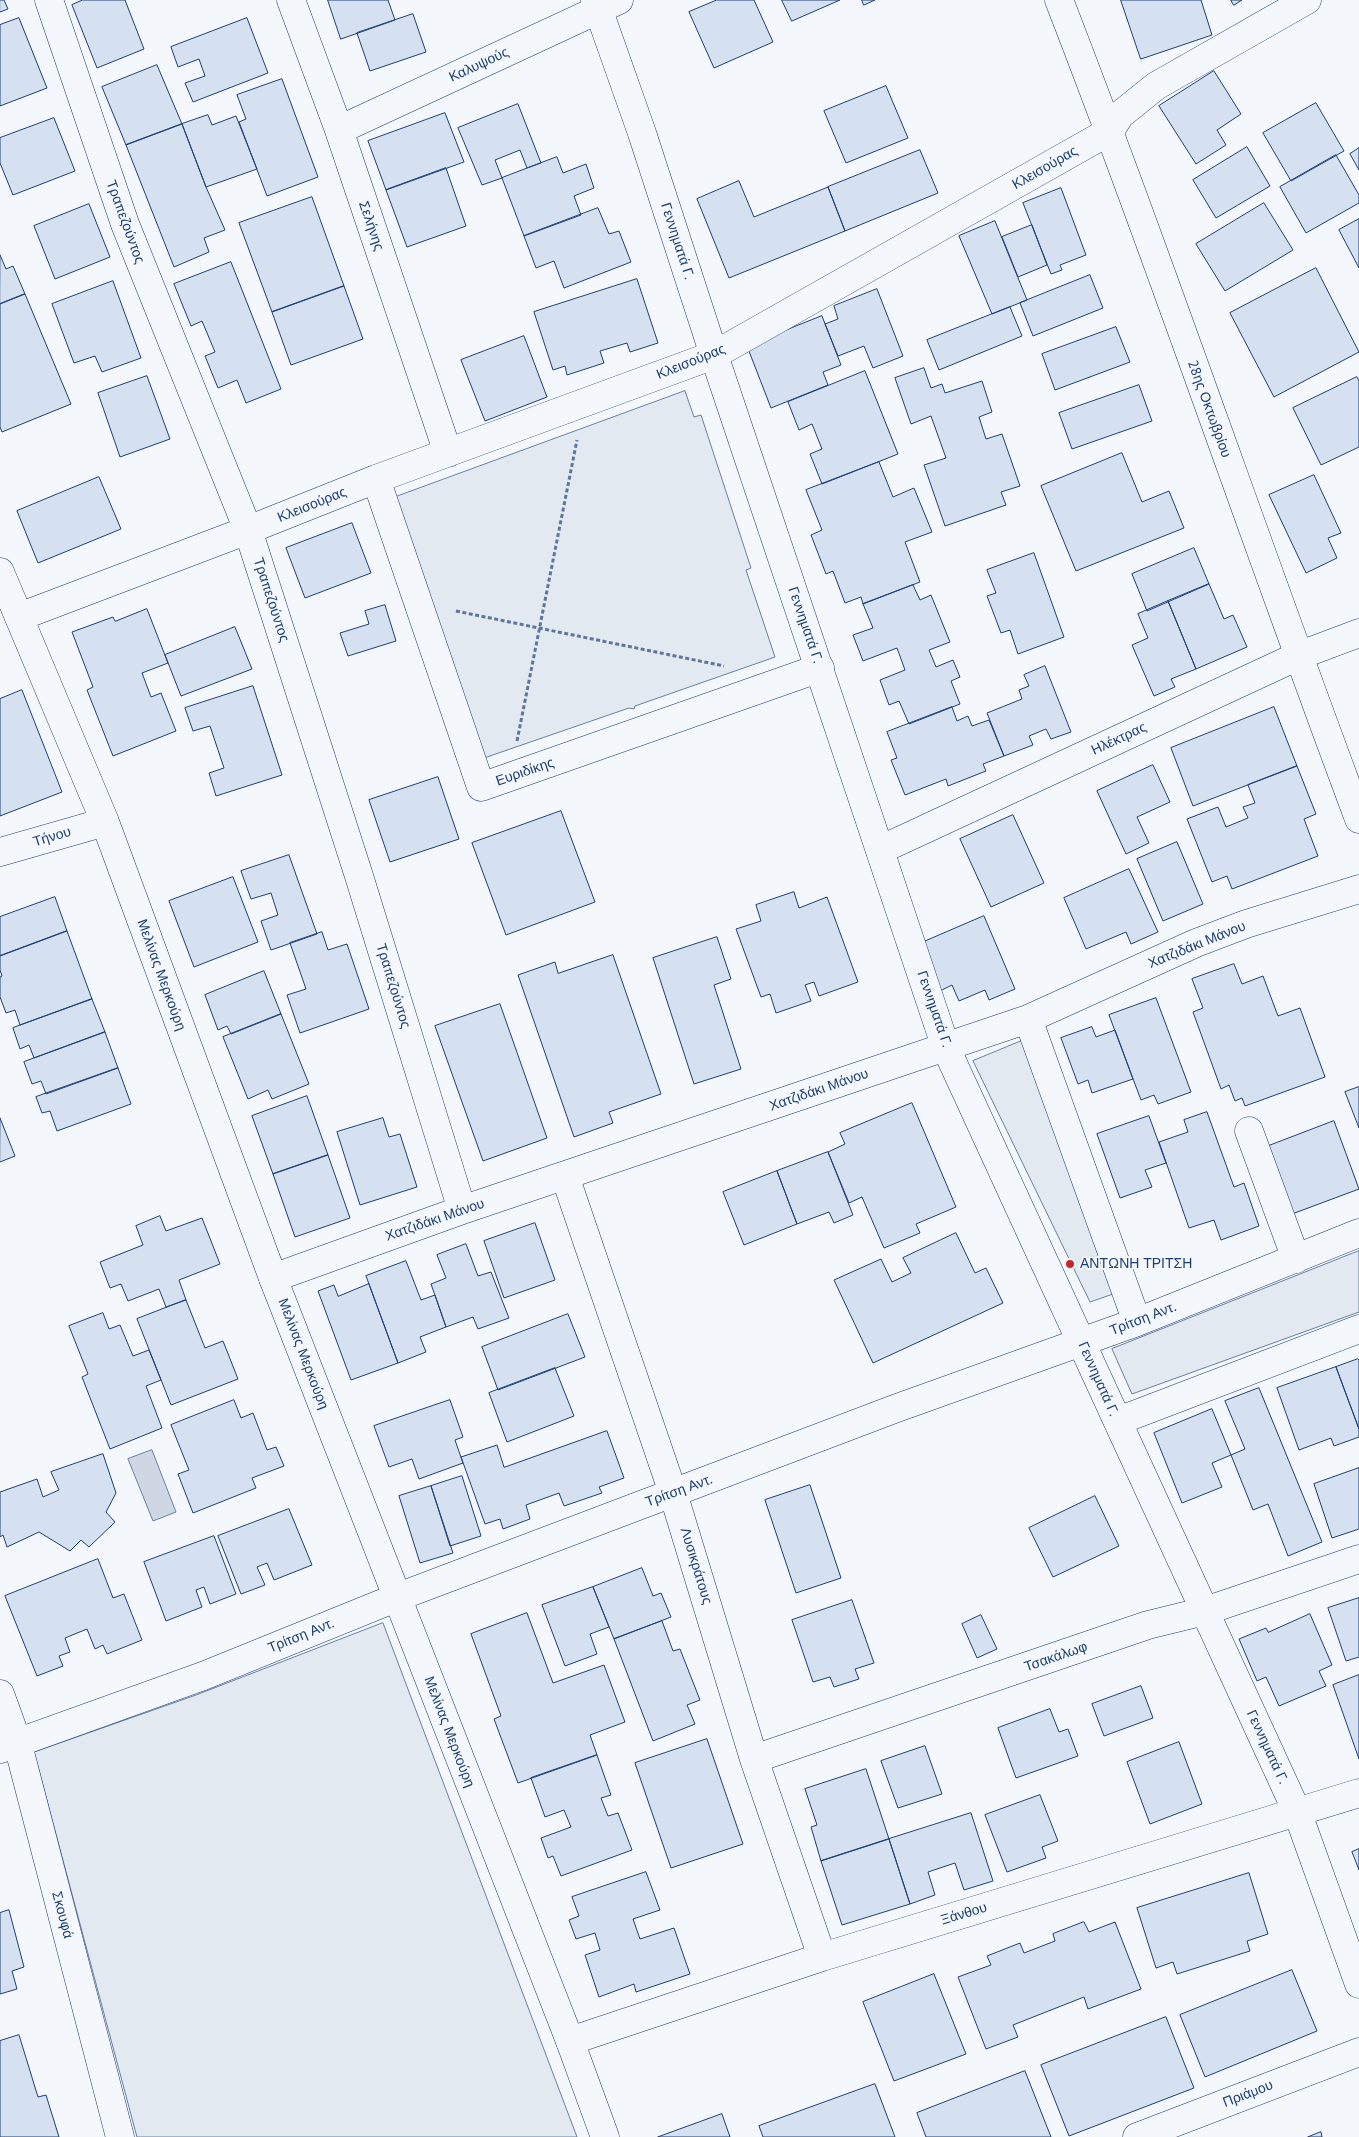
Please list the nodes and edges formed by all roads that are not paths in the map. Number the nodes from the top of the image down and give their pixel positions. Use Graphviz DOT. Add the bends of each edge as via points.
graph roads {
  1 [pos="49,0"];
  2 [pos="291,0"];
  3 [pos="1059,0"];
  4 [pos="1307,0"];
  5 [pos="604,3"];
  6 [pos="339,130"];
  7 [pos="1110,131"];
  8 [pos="714,355"];
  9 [pos="448,453"];
  10 [pos="376,479"];
  11 [pos="248,530"];
  12 [pos="0,572"];
  13 [pos="19,616"];
  14 [pos="1359,633"];
  15 [pos="1298,656"];
  16 [pos="820,668"];
  17 [pos="1359,819"];
  18 [pos="104,822"];
  19 [pos="880,850"];
  20 [pos="0,852"];
  21 [pos="1359,889"];
  22 [pos="1028,1019"];
  23 [pos="946,1048"];
  24 [pos="1249,1131"];
  25 [pos="565,1176"];
  26 [pos="462,1210"];
  27 [pos="1359,1234"];
  28 [pos="1296,1259"];
  29 [pos="273,1278"];
  30 [pos="1137,1322"];
  31 [pos="1359,1329"];
  32 [pos="1082,1342"];
  33 [pos="1118,1421"];
  34 [pos="673,1492"];
  35 [pos="1359,1559"];
  36 [pos="398,1597"];
  37 [pos="1204,1611"];
  38 [pos="0,1694"];
  39 [pos="9,1745"];
  40 [pos="754,1759"];
  41 [pos="1359,1793"];
  42 [pos="1298,1814"];
  43 [pos="822,1958"];
  44 [pos="1359,1984"];
  45 [pos="570,2041"];
  46 [pos="1359,2052"];
  47 [pos="120,2137"];
  48 [pos="605,2137"];
  49 [pos="1137,2137"];
  1 -- 11 [label="street, Τραπεζούντος" via="125,224"];
  2 -- 6 [label="street, Σελήνης"];
  3 -- 7 [label="street, 28ης Οκτωβρίου"];
  4 -- 7 [label="street, Κλεισούρας" via="1156,86 1120,115"];
  5 -- 6 [label="street, Καλυψούς"];
  5 -- 8 [label="street, Γεννηματά Γ." via="642,133"];
  6 -- 9 [label="street, Σελήνης"];
  7 -- 8 [label="street, Κλεισούρας"];
  7 -- 15 [label="street, 28ης Οκτωβρίου"];
  8 -- 9 [label="street, Κλεισούρας"];
  8 -- 16 [label="street, Γεννηματά Γ."];
  9 -- 10 [label="street, Κλεισούρας"];
  10 -- 11 [label="street, Κλεισούρας"];
  10 -- 16 [label="street, Ευριδίκης" via="481,787"];
  11 -- 13 [label="street, Κλεισούρας"];
  11 -- 26 [label="street, Τραπεζούντος"];
  12 -- 13 [label="street, Μελίνας Μερκούρη"];
  13 -- 18 [label="street, Μελίνας Μερκούρη"];
  14 -- 15 [label="street, Ηλέκτρας"];
  15 -- 17 [label="street, 28ης Οκτωβρίου"];
  15 -- 19 [label="street, Ηλέκτρας"];
  16 -- 19 [label="street, Γεννηματά Γ."];
  18 -- 20 [label="street, Τήνου"];
  18 -- 29 [label="street, Μελίνας Μερκούρη"];
  19 -- 23 [label="street, Γεννηματά Γ."];
  21 -- 22 [label="street, Χατζιδάκι Μάνου" via="1204,940"];
  22 -- 23 [label="street, Χατζιδάκι Μάνου"];
  22 -- 30 [label="street"];
  23 -- 25 [label="street, Χατζιδάκι Μάνου"];
  23 -- 32 [label="street, Γεννηματά Γ."];
  24 -- 28 [label="street"];
  25 -- 26 [label="street, Χατζιδάκι Μάνου"];
  25 -- 34 [label="street, Λυσικράτους"];
  26 -- 29 [label="street, Χατζιδάκι Μάνου"];
  27 -- 28 [label="street, Τρίτση Αντ."];
  28 -- 30 [label="street, Τρίτση Αντ."];
  29 -- 36 [label="street, Μελίνας Μερκούρη"];
  30 -- 32 [label="street, Τρίτση Αντ."];
  31 -- 33 [label="street"];
  32 -- 33 [label="street, Γεννηματά Γ."];
  32 -- 34 [label="street, Τρίτση Αντ."];
  33 -- 37 [label="street, Γεννηματά Γ."];
  34 -- 36 [label="street, Τρίτση Αντ."];
  34 -- 40 [label="street, Λυσικράτους"];
  35 -- 37 [label="street, Τσακάλωφ"];
  36 -- 39 [label="street, Τρίτση Αντ." via="203,1676"];
  36 -- 45 [label="street, Μελίνας Μερκούρη"];
  37 -- 40 [label="street, Τσακάλωφ" via="1148,1626"];
  37 -- 42 [label="street, Γεννηματά Γ."];
  38 -- 39 [label="street, Σκουφά"];
  39 -- 47 [label="street, Σκουφά"];
  40 -- 43 [label="street, Λυσικράτους"];
  41 -- 42 [label="street, Ξάνθου"];
  42 -- 43 [label="street, Ξάνθου"];
  42 -- 44 [label="street, Γεννηματά Γ."];
  43 -- 45 [label="street, Ξάνθου"];
  45 -- 48 [label="street, Μελίνας Μερκούρη"];
  46 -- 49 [label="street, Πριάμου"];
}
